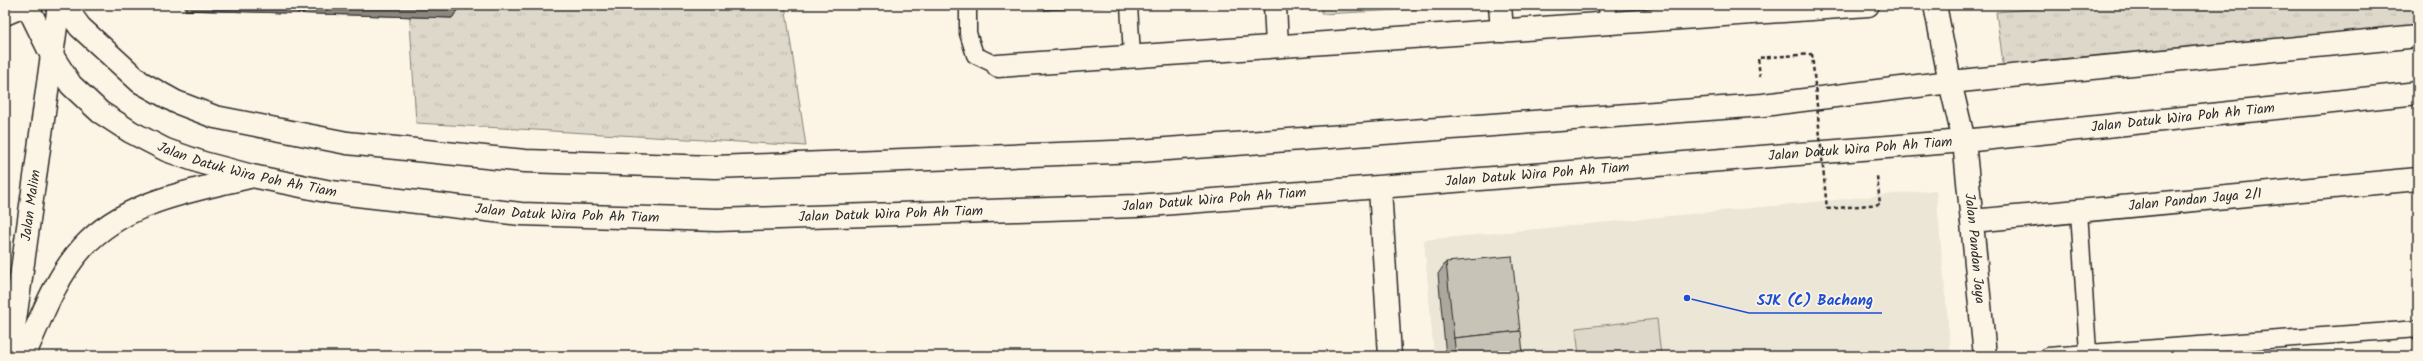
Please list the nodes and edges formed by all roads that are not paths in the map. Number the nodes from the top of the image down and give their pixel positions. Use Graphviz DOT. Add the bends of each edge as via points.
graph roads {
  1 [pos="26,5"];
  2 [pos="59,5"];
  3 [pos="64,5"];
  4 [pos="968,5"];
  5 [pos="1129,5"];
  6 [pos="1275,5"];
  7 [pos="1500,5"];
  8 [pos="1868,5"];
  9 [pos="1935,5"];
  10 [pos="1825,6"];
  11 [pos="1709,11"];
  12 [pos="5,14"];
  13 [pos="1608,14"];
  14 [pos="1502,31"];
  15 [pos="2418,36"];
  16 [pos="1277,46"];
  17 [pos="50,54"];
  18 [pos="1132,56"];
  19 [pos="998,66"];
  20 [pos="1950,82"];
  21 [pos="2418,93"];
  22 [pos="1964,141"];
  23 [pos="252,176"];
  24 [pos="2418,179"];
  25 [pos="1380,188"];
  26 [pos="2079,211"];
  27 [pos="1972,221"];
  28 [pos="2418,329"];
  29 [pos="2088,352"];
  30 [pos="10,356"];
  31 [pos="24,356"];
  32 [pos="1390,356"];
  33 [pos="1985,356"];
  34 [pos="2048,356"];
  1 -- 12 [label="main road"];
  1 -- 17 [label="main road"];
  2 -- 17 [label="main road, Jalan Malim"];
  3 -- 20 [label="main road" via="80,28 140,82 176,102 215,117 347,143 525,161 714,167 1132,151 1763,105"];
  4 -- 19 [label="lane" via="968,33 975,55"];
  5 -- 18 [label="lane"];
  6 -- 16 [label="main road"];
  7 -- 14 [label="main road"];
  8 -- 10 [label="main road"];
  9 -- 20 [label="main road, Jalan Pandan Jaya"];
  10 -- 11 [label="main road"];
  11 -- 13 [label="main road"];
  13 -- 14 [label="main road"];
  14 -- 16 [label="main road"];
  15 -- 20 [label="main road"];
  16 -- 18 [label="main road"];
  17 -- 23 [label="main road, Jalan Datuk Wira Poh Ah Tiam" via="71,85 100,112 131,132 166,150"];
  17 -- 30 [label="main road, Jalan Malim"];
  18 -- 19 [label="main road"];
  20 -- 22 [label="main road, Jalan Pandan Jaya"];
  21 -- 22 [label="main road, Jalan Datuk Wira Poh Ah Tiam"];
  22 -- 25 [label="main road, Jalan Datuk Wira Poh Ah Tiam"];
  22 -- 27 [label="main road, Jalan Pandan Jaya"];
  23 -- 25 [label="main road, Jalan Datuk Wira Poh Ah Tiam" via="331,192 521,214 718,220 1136,206"];
  23 -- 31 [label="main road" via="139,208 106,226 83,247 52,293"];
  24 -- 26 [label="main road, Jalan Pandan Jaya 2/1"];
  25 -- 32 [label="main road"];
  26 -- 27 [label="main road, Jalan Pandan Jaya 2/1"];
  26 -- 29 [label="lane"];
  27 -- 33 [label="main road, Jalan Pandan Jaya"];
  28 -- 29 [label="lane"];
  29 -- 34 [label="lane"];
}
